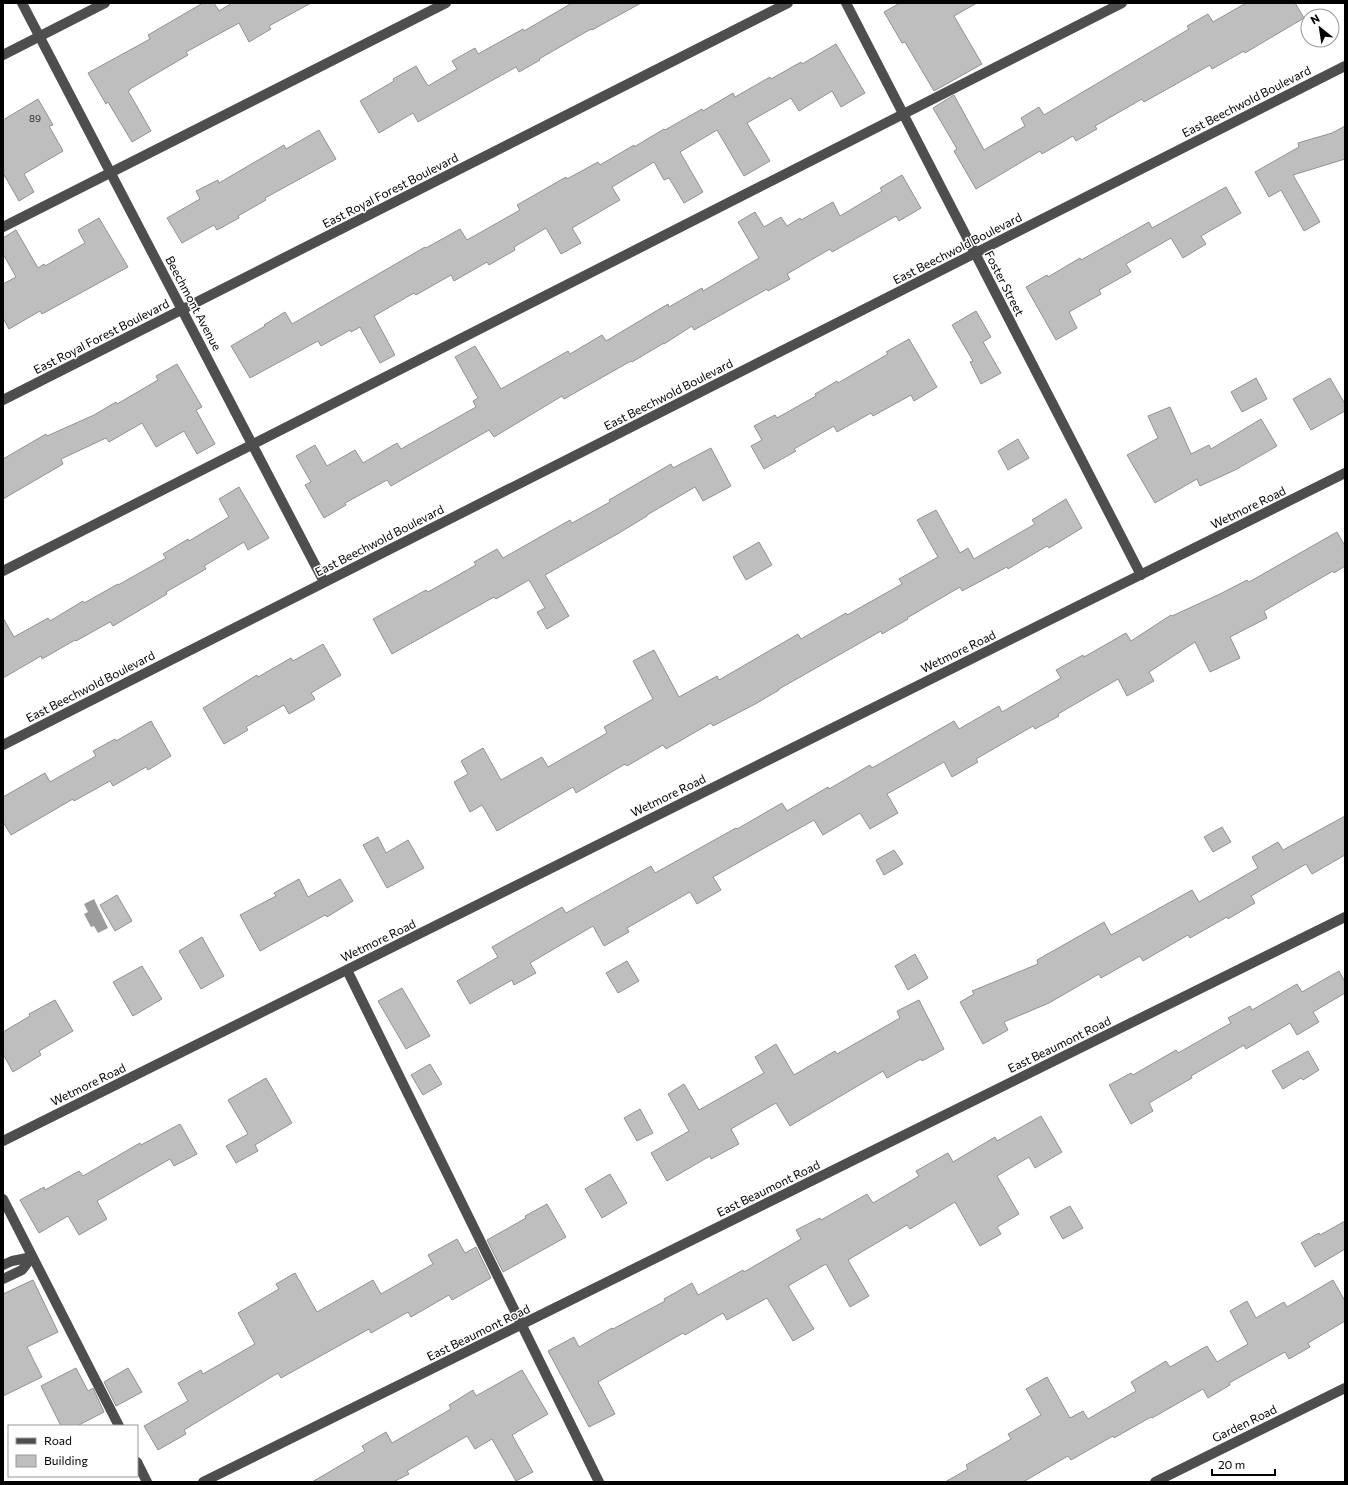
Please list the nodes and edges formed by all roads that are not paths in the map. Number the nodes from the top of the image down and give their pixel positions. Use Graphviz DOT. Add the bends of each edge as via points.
graph roads {
  1 [pos="22,3"];
  2 [pos="105,3"];
  3 [pos="446,3"];
  4 [pos="788,3"];
  5 [pos="846,3"];
  6 [pos="1122,3"];
  7 [pos="40,36"];
  8 [pos="3,55"];
  9 [pos="1345,66"];
  10 [pos="903,114"];
  11 [pos="111,172"];
  12 [pos="3,227"];
  13 [pos="975,253"];
  14 [pos="182,310"];
  15 [pos="3,400"];
  16 [pos="252,444"];
  17 [pos="1345,474"];
  18 [pos="3,571"];
  19 [pos="1141,575"];
  20 [pos="324,582"];
  21 [pos="3,745"];
  22 [pos="1345,917"];
  23 [pos="347,970"];
  24 [pos="3,1141"];
  25 [pos="3,1199"];
  26 [pos="32,1257"];
  27 [pos="3,1265"];
  28 [pos="3,1279"];
  29 [pos="521,1325"];
  30 [pos="1345,1388"];
  31 [pos="117,1425"];
  32 [pos="138,1464"];
  33 [pos="147,1482"];
  34 [pos="203,1482"];
  35 [pos="599,1482"];
  36 [pos="1156,1482"];
  1 -- 7 [label="street, Beechmont Avenue"];
  2 -- 7 [label="street"];
  3 -- 11 [label="street"];
  4 -- 14 [label="street, East Royal Forest Boulevard"];
  5 -- 10 [label="street, Foster Street"];
  6 -- 10 [label="street"];
  7 -- 8 [label="street"];
  7 -- 11 [label="street, Beechmont Avenue"];
  9 -- 13 [label="street, East Beechwold Boulevard"];
  10 -- 13 [label="street, Foster Street"];
  10 -- 16 [label="street"];
  11 -- 12 [label="street"];
  11 -- 14 [label="street, Beechmont Avenue"];
  13 -- 19 [label="street, Foster Street"];
  13 -- 20 [label="street, East Beechwold Boulevard"];
  14 -- 15 [label="street, East Royal Forest Boulevard"];
  14 -- 16 [label="street, Beechmont Avenue"];
  16 -- 18 [label="street"];
  16 -- 20 [label="street, Beechmont Avenue"];
  17 -- 19 [label="street, Wetmore Road"];
  19 -- 23 [label="street, Wetmore Road"];
  20 -- 21 [label="street, East Beechwold Boulevard"];
  22 -- 29 [label="street, East Beaumont Road"];
  23 -- 24 [label="street, Wetmore Road"];
  23 -- 29 [label="street"];
  25 -- 26 [label="street"];
  26 -- 27 [label="street"];
  26 -- 28 [label="street" via="22,1270"];
  26 -- 31 [label="street"];
  29 -- 34 [label="street, East Beaumont Road"];
  29 -- 35 [label="street"];
  30 -- 36 [label="street, Garden Road"];
  32 -- 33 [label="street"];
}
